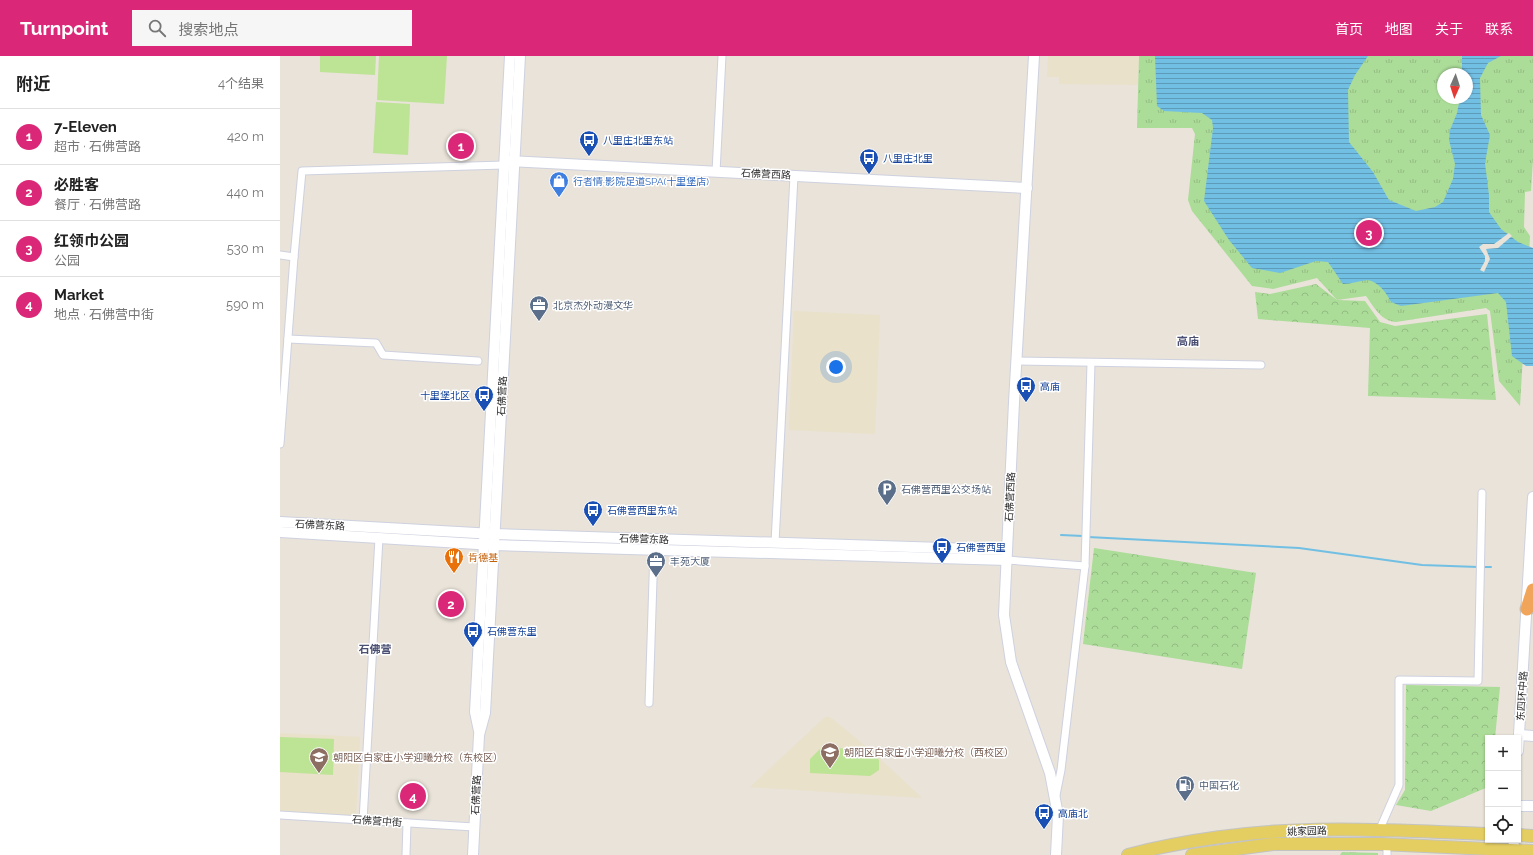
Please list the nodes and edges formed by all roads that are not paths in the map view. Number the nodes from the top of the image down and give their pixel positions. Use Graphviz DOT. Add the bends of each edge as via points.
graph roads {
  1 [pos="510,56"];
  2 [pos="520,56"];
  3 [pos="722,56"];
  4 [pos="1034,56"];
  5 [pos="508,162"];
  6 [pos="716,172"];
  7 [pos="794,176"];
  8 [pos="1027,188"];
  9 [pos="280,255"];
  10 [pos="294,257"];
  11 [pos="288,339"];
  12 [pos="478,361"];
  13 [pos="1017,361"];
  14 [pos="1091,363"];
  15 [pos="1261,365"];
  16 [pos="280,444"];
  17 [pos="1482,493"];
  18 [pos="1533,497"];
  19 [pos="280,522"];
  20 [pos="280,532"];
  21 [pos="379,538"];
  22 [pos="489,539"];
  23 [pos="775,543"];
  24 [pos="654,549"];
  25 [pos="1007,555"];
  26 [pos="1085,566"];
  27 [pos="1533,590"];
  28 [pos="1527,609"];
  29 [pos="649,702"];
  30 [pos="1519,735"];
  31 [pos="1521,735"];
  32 [pos="1533,736"];
  33 [pos="1055,799"];
  34 [pos="1521,806"];
  35 [pos="1533,806"];
  36 [pos="280,815"];
  37 [pos="363,821"];
  38 [pos="407,823"];
  39 [pos="474,827"];
  40 [pos="1379,831"];
  41 [pos="1485,834"];
  42 [pos="1521,835"];
  43 [pos="1533,836"];
  44 [pos="1514,848"];
  45 [pos="1387,850"];
  46 [pos="1533,851"];
  47 [pos="406,855"];
  48 [pos="473,855"];
  49 [pos="1050,855"];
  50 [pos="1056,855"];
  51 [pos="1128,855"];
  52 [pos="1192,855"];
  1 -- 5 [label="street, 石佛营路"];
  2 -- 5 [label="street, 石佛营路"];
  3 -- 6 [label="street"];
  4 -- 8 [label="street, 石佛营西路"];
  5 -- 6 [label="street, 石佛营西路"];
  5 -- 10 [label="street" via="302,171"];
  5 -- 22 [label="street, 石佛营路"];
  6 -- 7 [label="street, 石佛营西路"];
  7 -- 8 [label="street, 石佛营西路"];
  7 -- 23 [label="street"];
  8 -- 13 [label="street, 石佛营西路"];
  9 -- 10 [label="street"];
  10 -- 11 [label="street"];
  11 -- 12 [label="street" via="376,343 383,355"];
  11 -- 16 [label="street"];
  13 -- 14 [label="street"];
  13 -- 25 [label="street, 石佛营西路"];
  14 -- 15 [label="street"];
  14 -- 26 [label="street"];
  17 -- 40 [label="street" via="1478,681 1399,680 1399,785"];
  18 -- 28 [label="street, 东四环中路"];
  19 -- 22 [label="street, 石佛营东路"];
  20 -- 21 [label="street, 石佛营东路"];
  21 -- 22 [label="street, 石佛营东路"];
  21 -- 37 [label="street"];
  22 -- 23 [label="street, 石佛营东路"];
  22 -- 24 [label="street, 石佛营东路"];
  22 -- 39 [label="street, 石佛营路" via="475,712 479,735"];
  23 -- 25 [label="street, 石佛营东路"];
  24 -- 25 [label="street, 石佛营东路"];
  24 -- 29 [label="street"];
  25 -- 26 [label="street"];
  25 -- 33 [label="street, 石佛营西路" via="1004,615 1011,662 1050,773"];
  26 -- 33 [label="street" via="1061,770"];
  27 -- 28 [label="highway"];
  28 -- 30 [label="street, 东四环中路"];
  31 -- 32 [label="street"];
  33 -- 49 [label="street, 石佛营西路"];
  33 -- 50 [label="street, 石佛营西路" via="1058,815"];
  34 -- 35 [label="street"];
  36 -- 37 [label="street, 石佛营中街"];
  37 -- 38 [label="street, 石佛营中街"];
  38 -- 39 [label="street, 石佛营中街"];
  38 -- 47 [label="street"];
  39 -- 48 [label="street, 石佛营路"];
  40 -- 41 [label="main road, 姚家园路"];
  40 -- 51 [label="main road, 姚家园路" via="1273,832 1155,848"];
  42 -- 43 [label="main road"];
  44 -- 45 [label="main road, 姚家园路"];
  44 -- 46 [label="main road, 姚家园路"];
  45 -- 52 [label="main road, 姚家园路" via="1274,844"];
}
